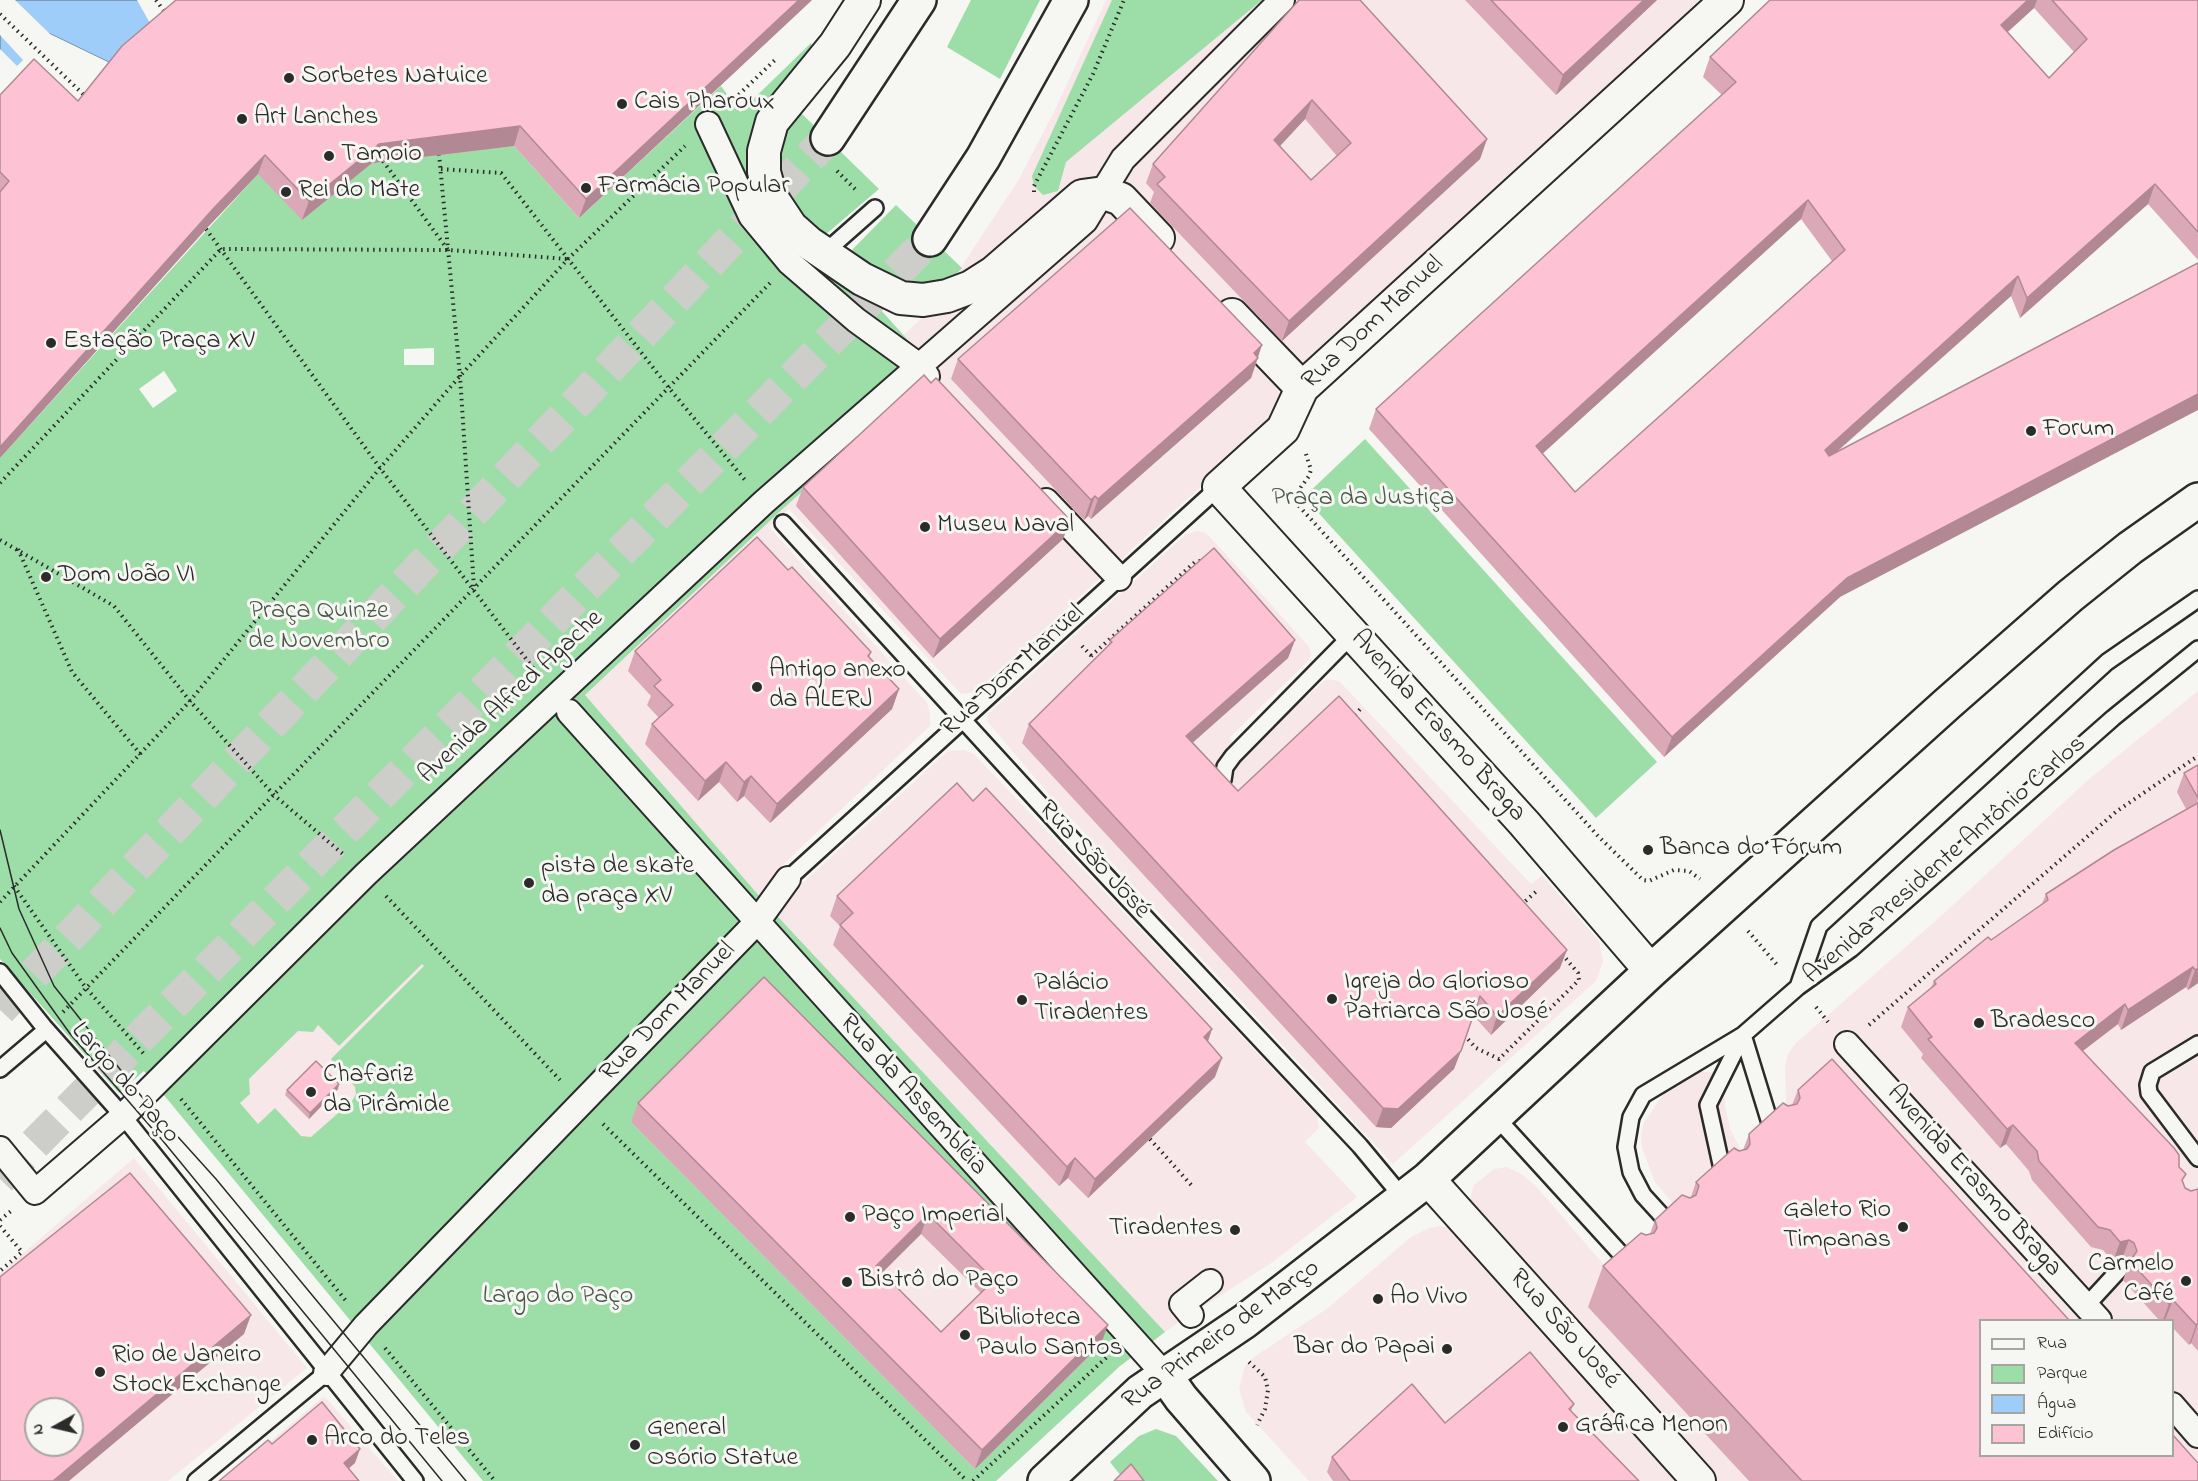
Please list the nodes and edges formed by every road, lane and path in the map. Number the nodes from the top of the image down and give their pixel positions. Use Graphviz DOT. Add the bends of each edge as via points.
graph roads {
  1 [pos="156,0"];
  2 [pos="864,0"];
  3 [pos="919,0"];
  4 [pos="1071,0"];
  5 [pos="1124,0"];
  6 [pos="1282,0"];
  7 [pos="1727,0"];
  8 [pos="0,14"];
  9 [pos="167,21"];
  10 [pos="88,99"];
  11 [pos="732,102"];
  12 [pos="708,124"];
  13 [pos="828,138"];
  14 [pos="439,154"];
  15 [pos="382,161"];
  16 [pos="441,169"];
  17 [pos="1104,193"];
  18 [pos="875,208"];
  19 [pos="206,228"];
  20 [pos="1033,236"];
  21 [pos="930,239"];
  22 [pos="221,249"];
  23 [pos="449,250"];
  24 [pos="823,254"];
  25 [pos="1178,258"];
  26 [pos="568,259"];
  27 [pos="790,262"];
  28 [pos="1210,292"];
  29 [pos="460,376"];
  30 [pos="929,378"];
  31 [pos="669,388"];
  32 [pos="1302,388"];
  33 [pos="1287,422"];
  34 [pos="380,468"];
  35 [pos="0,483"];
  36 [pos="1029,484"];
  37 [pos="1219,487"];
  38 [pos="2198,500"];
  39 [pos="764,502"];
  40 [pos="783,523"];
  41 [pos="0,540"];
  42 [pos="17,549"];
  43 [pos="1210,559"];
  44 [pos="1119,578"];
  45 [pos="474,588"];
  46 [pos="2198,599"];
  47 [pos="1065,627"];
  48 [pos="1353,634"];
  49 [pos="2198,648"];
  50 [pos="1091,656"];
  51 [pos="1099,664"];
  52 [pos="1316,669"];
  53 [pos="190,701"];
  54 [pos="564,706"];
  55 [pos="1363,706"];
  56 [pos="1355,715"];
  57 [pos="961,719"];
  58 [pos="1363,723"];
  59 [pos="141,755"];
  60 [pos="2198,756"];
  61 [pos="1223,780"];
  62 [pos="274,795"];
  63 [pos="366,874"];
  64 [pos="788,879"];
  65 [pos="1705,883"];
  66 [pos="14,886"];
  67 [pos="1541,888"];
  68 [pos="1513,897"];
  69 [pos="0,902"];
  70 [pos="1521,905"];
  71 [pos="1528,914"];
  72 [pos="757,922"];
  73 [pos="1557,948"];
  74 [pos="1651,971"];
  75 [pos="0,972"];
  76 [pos="1798,987"];
  77 [pos="86,988"];
  78 [pos="46,1030"];
  79 [pos="1460,1031"];
  80 [pos="1743,1035"];
  81 [pos="1847,1044"];
  82 [pos="2198,1044"];
  83 [pos="0,1069"];
  84 [pos="159,1080"];
  85 [pos="582,1103"];
  86 [pos="123,1116"];
  87 [pos="1496,1117"];
  88 [pos="1775,1138"];
  89 [pos="1150,1139"];
  90 [pos="0,1149"];
  91 [pos="2198,1158"];
  92 [pos="1725,1183"];
  93 [pos="1193,1187"];
  94 [pos="1416,1189"];
  95 [pos="0,1228"];
  96 [pos="1674,1229"];
  97 [pos="1633,1268"];
  98 [pos="2120,1269"];
  99 [pos="0,1271"];
  100 [pos="1210,1282"];
  101 [pos="2093,1313"];
  102 [pos="1191,1314"];
  103 [pos="366,1325"];
  104 [pos="1130,1339"];
  105 [pos="1249,1362"];
  106 [pos="326,1373"];
  107 [pos="1164,1374"];
  108 [pos="2174,1407"];
  109 [pos="1257,1425"];
  110 [pos="2198,1435"];
  111 [pos="196,1481"];
  112 [pos="414,1481"];
  113 [pos="495,1481"];
  114 [pos="967,1481"];
  115 [pos="973,1481"];
  116 [pos="1045,1481"];
  117 [pos="1253,1481"];
  118 [pos="1699,1481"];
  1 -- 9 [label="path"];
  2 -- 24 [label="street" via="835,45 772,122 764,151 764,172 771,197 791,227"];
  3 -- 13 [label="main road"];
  4 -- 21 [label="main road" via="983,158"];
  5 -- 20 [label="path" via="1093,74 1035,186"];
  6 -- 17 [label="street, Avenida Alfred Agache" via="1124,159"];
  7 -- 32 [label="street, Rua Dom Manuel"];
  8 -- 10 [label="path"];
  11 -- 12 [label="path"];
  12 -- 26 [label="path"];
  12 -- 27 [label="street" via="751,216"];
  14 -- 16 [label="path"];
  15 -- 23 [label="path"];
  16 -- 23 [label="path"];
  16 -- 26 [label="path" via="501,173"];
  17 -- 20 [label="street" via="1082,196"];
  17 -- 25 [label="street" via="1121,199"];
  17 -- 30 [label="street, Avenida Alfred Agache" via="1085,220"];
  18 -- 24 [label="lane"];
  19 -- 22 [label="path"];
  20 -- 24 [label="street" via="993,273 971,287 923,300 901,298"];
  22 -- 23 [label="path"];
  22 -- 34 [label="path"];
  22 -- 35 [label="path"];
  23 -- 26 [label="path"];
  23 -- 29 [label="path"];
  26 -- 29 [label="path"];
  26 -- 31 [label="path"];
  27 -- 30 [label="street"];
  27 -- 31 [label="path"];
  28 -- 32 [label="street"];
  29 -- 34 [label="path"];
  29 -- 45 [label="path"];
  30 -- 39 [label="street, Avenida Alfred Agache"];
  31 -- 39 [label="path"];
  31 -- 45 [label="path"];
  32 -- 33 [label="street, Rua Dom Manuel"];
  33 -- 37 [label="street, Rua Dom Manuel"];
  33 -- 65 [label="path" via="1307,455 1311,470 1293,498 1298,505 1642,880 1649,881 1674,870 1689,871"];
  34 -- 45 [label="path"];
  34 -- 53 [label="path"];
  36 -- 44 [label="street"];
  37 -- 44 [label="lane, Rua Dom Manuel"];
  37 -- 48 [label="street, Avenida Erasmo Braga"];
  38 -- 74 [label="main road" via="2070,596"];
  39 -- 54 [label="street, Avenida Alfred Agache"];
  40 -- 57 [label="lane, Rua São José"];
  41 -- 42 [label="path"];
  42 -- 53 [label="path" via="114,606"];
  42 -- 59 [label="path" via="72,672"];
  43 -- 50 [label="path" via="1195,562"];
  44 -- 47 [label="lane, Rua Dom Manuel"];
  45 -- 54 [label="path"];
  45 -- 62 [label="path"];
  46 -- 76 [label="lane, Avenida Presidente Antônio Carlos" via="2107,662 1819,926"];
  47 -- 50 [label="path"];
  47 -- 57 [label="lane, Rua Dom Manuel"];
  48 -- 52 [label="lane"];
  48 -- 74 [label="street, Avenida Erasmo Braga"];
  49 -- 76 [label="lane, Avenida Presidente Antônio Carlos" via="1851,949"];
  50 -- 51 [label="path"];
  52 -- 56 [label="path"];
  52 -- 61 [label="lane" via="1233,756 1225,767"];
  53 -- 59 [label="path"];
  53 -- 62 [label="path"];
  54 -- 63 [label="street, Avenida Alfred Agache"];
  54 -- 72 [label="street, Rua da Assembléia"];
  55 -- 56 [label="path"];
  56 -- 58 [label="path"];
  57 -- 64 [label="lane, Rua Dom Manuel"];
  57 -- 94 [label="lane, Rua São José" via="1360,1146"];
  59 -- 66 [label="path"];
  60 -- 81 [label="path" via="2117,811"];
  62 -- 63 [label="path"];
  62 -- 77 [label="path"];
  63 -- 84 [label="street, Avenida Alfred Agache"];
  63 -- 85 [label="path"];
  64 -- 72 [label="street, Rua Dom Manuel"];
  66 -- 69 [label="path"];
  66 -- 77 [label="path"];
  67 -- 70 [label="path"];
  68 -- 70 [label="path"];
  70 -- 71 [label="path"];
  72 -- 85 [label="street, Rua Dom Manuel"];
  72 -- 104 [label="street, Rua da Assembléia"];
  73 -- 79 [label="path" via="1578,973 1579,980 1499,1059 1476,1048"];
  74 -- 87 [label="main road"];
  75 -- 78 [label="lane, Largo do Paço"];
  76 -- 80 [label="lane"];
  77 -- 78 [label="path"];
  77 -- 84 [label="path"];
  78 -- 83 [label="lane"];
  78 -- 86 [label="lane, Largo do Paço"];
  80 -- 88 [label="lane"];
  80 -- 92 [label="lane" via="1708,1105"];
  80 -- 96 [label="lane" via="1643,1095 1631,1117 1626,1147 1631,1172 1643,1195"];
  81 -- 101 [label="street, Avenida Erasmo Braga"];
  82 -- 91 [label="lane" via="2152,1072 2148,1085 2149,1093"];
  84 -- 86 [label="street, Avenida Alfred Agache"];
  84 -- 103 [label="path"];
  85 -- 103 [label="street, Rua Dom Manuel"];
  85 -- 114 [label="path"];
  86 -- 90 [label="street, Avenida Alfred Agache" via="35,1192"];
  86 -- 106 [label="lane, Largo do Paço"];
  87 -- 94 [label="main road"];
  87 -- 97 [label="lane"];
  89 -- 93 [label="path"];
  94 -- 107 [label="main road, Rua Primeiro de Março" via="1245,1322"];
  94 -- 118 [label="street, Rua São José"];
  95 -- 99 [label="path" via="22,1252"];
  98 -- 101 [label="lane"];
  100 -- 102 [label="street" via="1182,1304"];
  103 -- 106 [label="street, Rua Dom Manuel"];
  103 -- 113 [label="path"];
  104 -- 107 [label="street, Rua da Assembléia"];
  104 -- 115 [label="path"];
  105 -- 109 [label="path" via="1264,1377 1268,1390"];
  106 -- 111 [label="lane"];
  106 -- 112 [label="lane, Largo do Paço"];
  107 -- 116 [label="main road, Rua Primeiro de Março"];
  107 -- 117 [label="main road, Rua da Assembléia"];
  108 -- 110 [label="street"];
}
